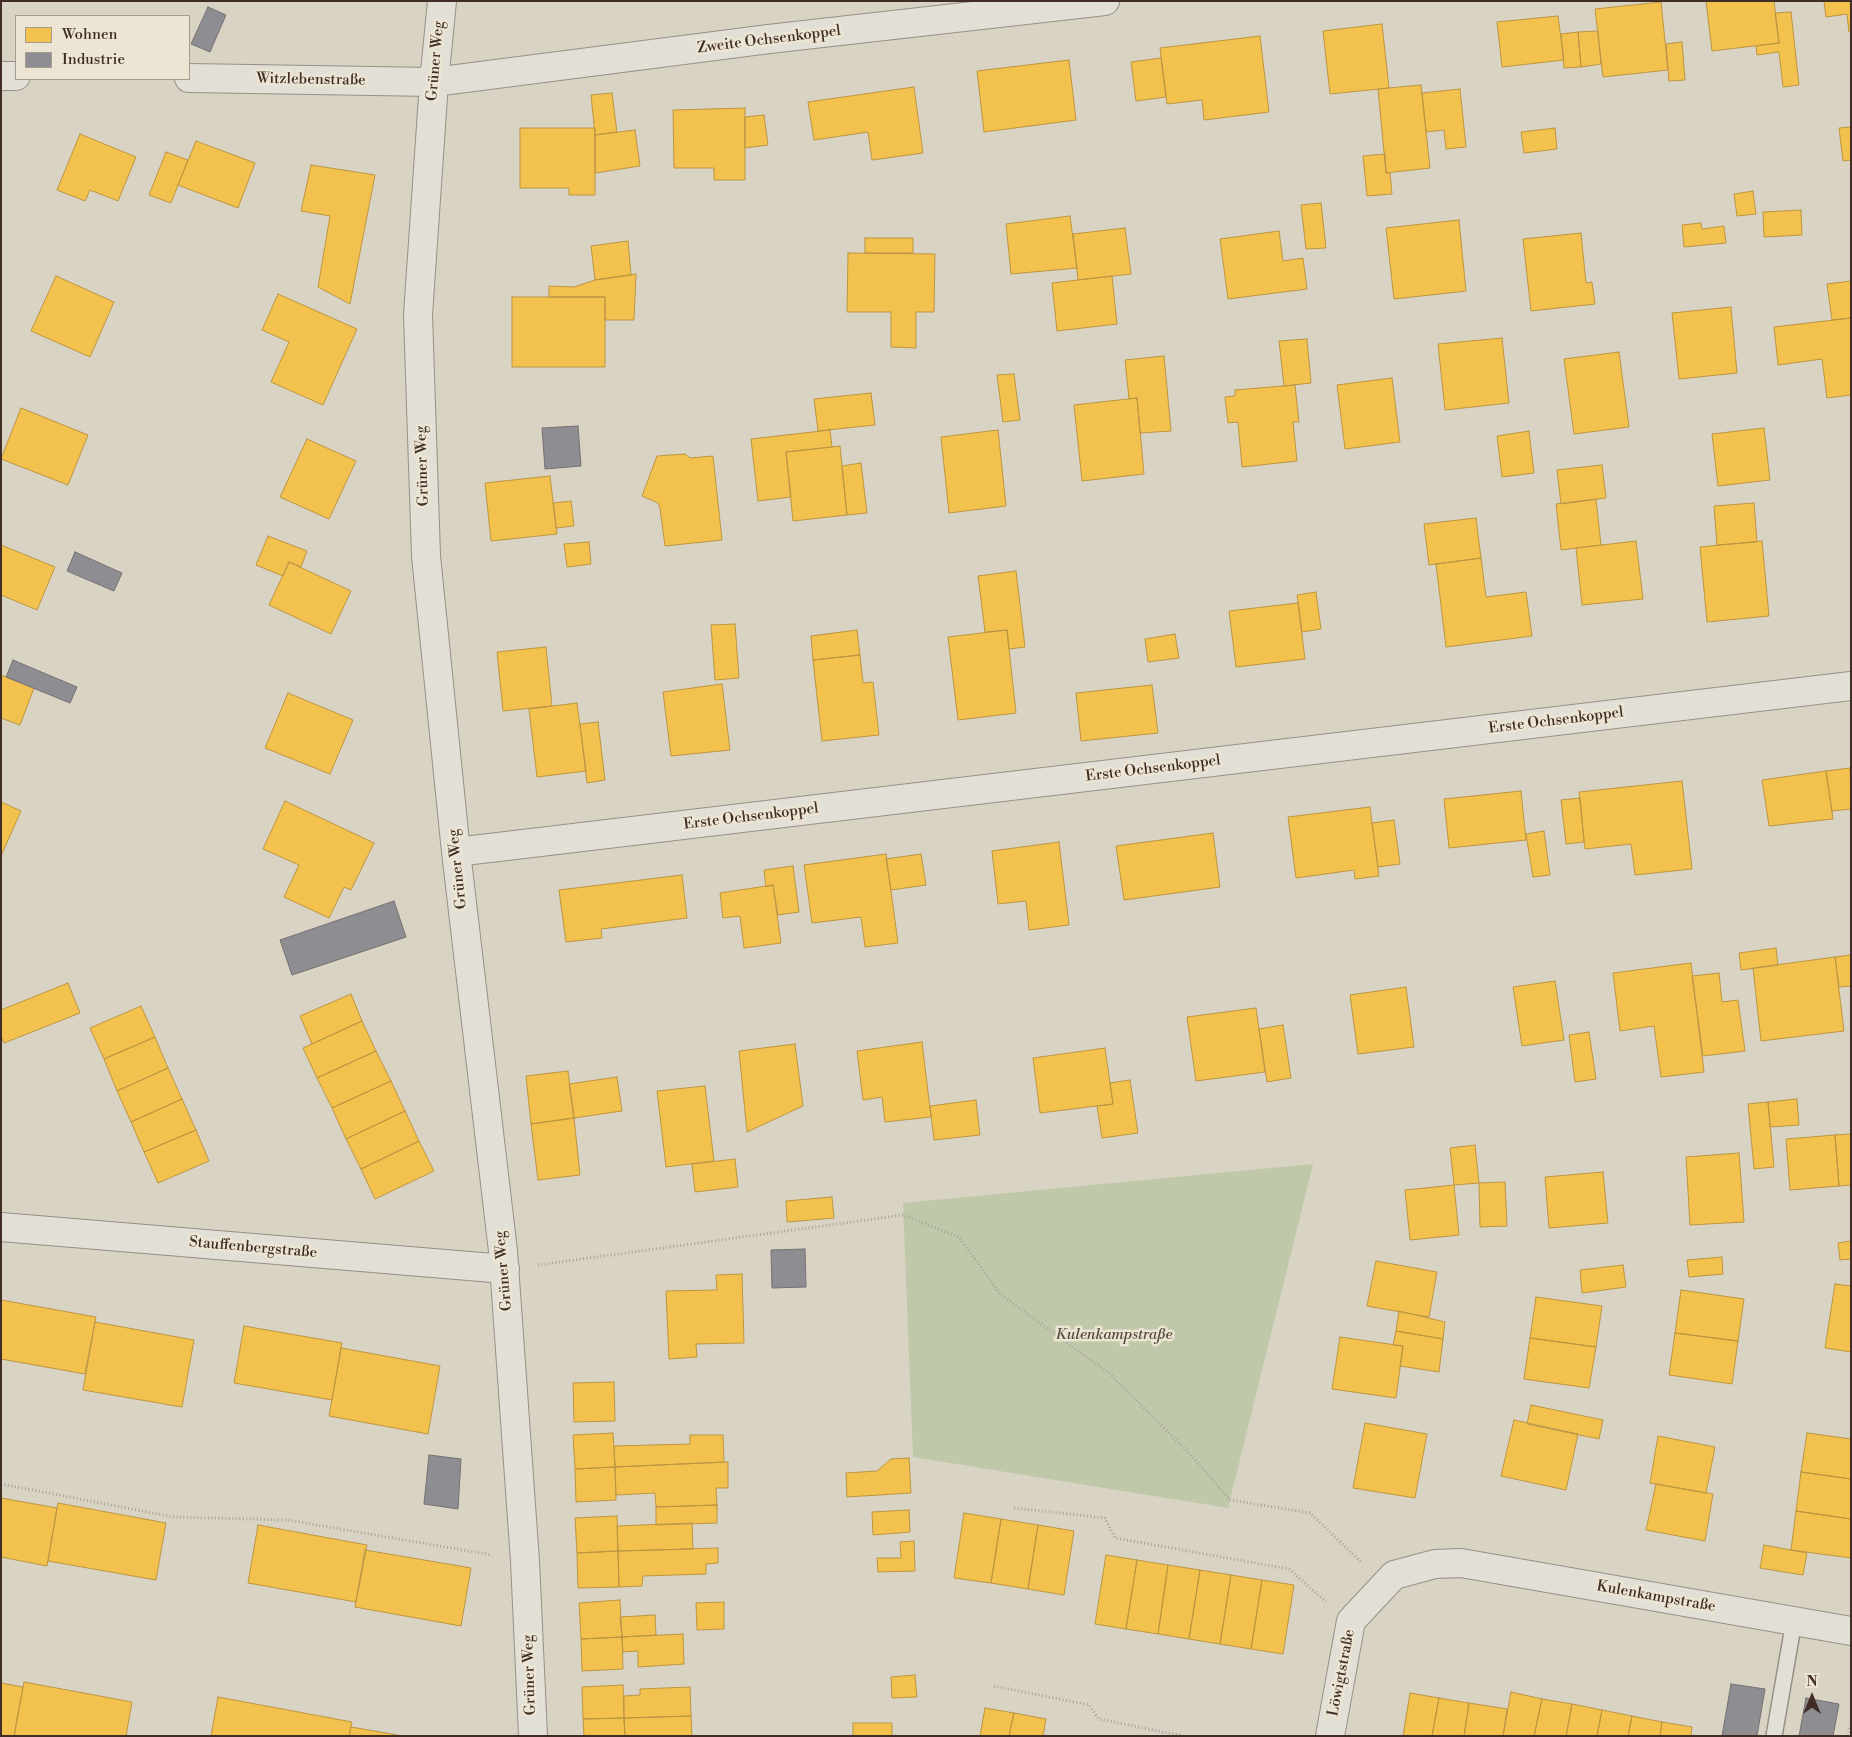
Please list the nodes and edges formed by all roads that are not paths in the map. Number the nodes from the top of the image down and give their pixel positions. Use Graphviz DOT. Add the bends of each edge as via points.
graph roads {
  1 [pos="442,1"];
  2 [pos="1104,1"];
  3 [pos="1,76"];
  4 [pos="15,76"];
  5 [pos="190,78"];
  6 [pos="434,82"];
  7 [pos="1851,686"];
  8 [pos="456,852"];
  9 [pos="1,1227"];
  10 [pos="505,1269"];
  11 [pos="1461,1563"];
  12 [pos="1794,1621"];
  13 [pos="1851,1631"];
  14 [pos="533,1736"];
  15 [pos="1330,1736"];
  16 [pos="1774,1736"];
  1 -- 6 [label="street, Grüner Weg"];
  2 -- 6 [label="street, Zweite Ochsenkoppel"];
  3 -- 4 [label="street"];
  5 -- 6 [label="street, Witzlebenstraße"];
  6 -- 8 [label="street, Grüner Weg" via="418,315 422,466 426,556"];
  7 -- 8 [label="street, Erste Ochsenkoppel"];
  8 -- 10 [label="street, Grüner Weg"];
  9 -- 10 [label="street, Stauffenbergstraße"];
  10 -- 14 [label="street, Grüner Weg"];
  11 -- 12 [label="street, Kulenkampstraße"];
  11 -- 15 [label="street, Löwigtstraße" via="1436,1564 1394,1575 1352,1621"];
  12 -- 13 [label="street, Kulenkampstraße"];
  12 -- 16 [label="lane"];
}
